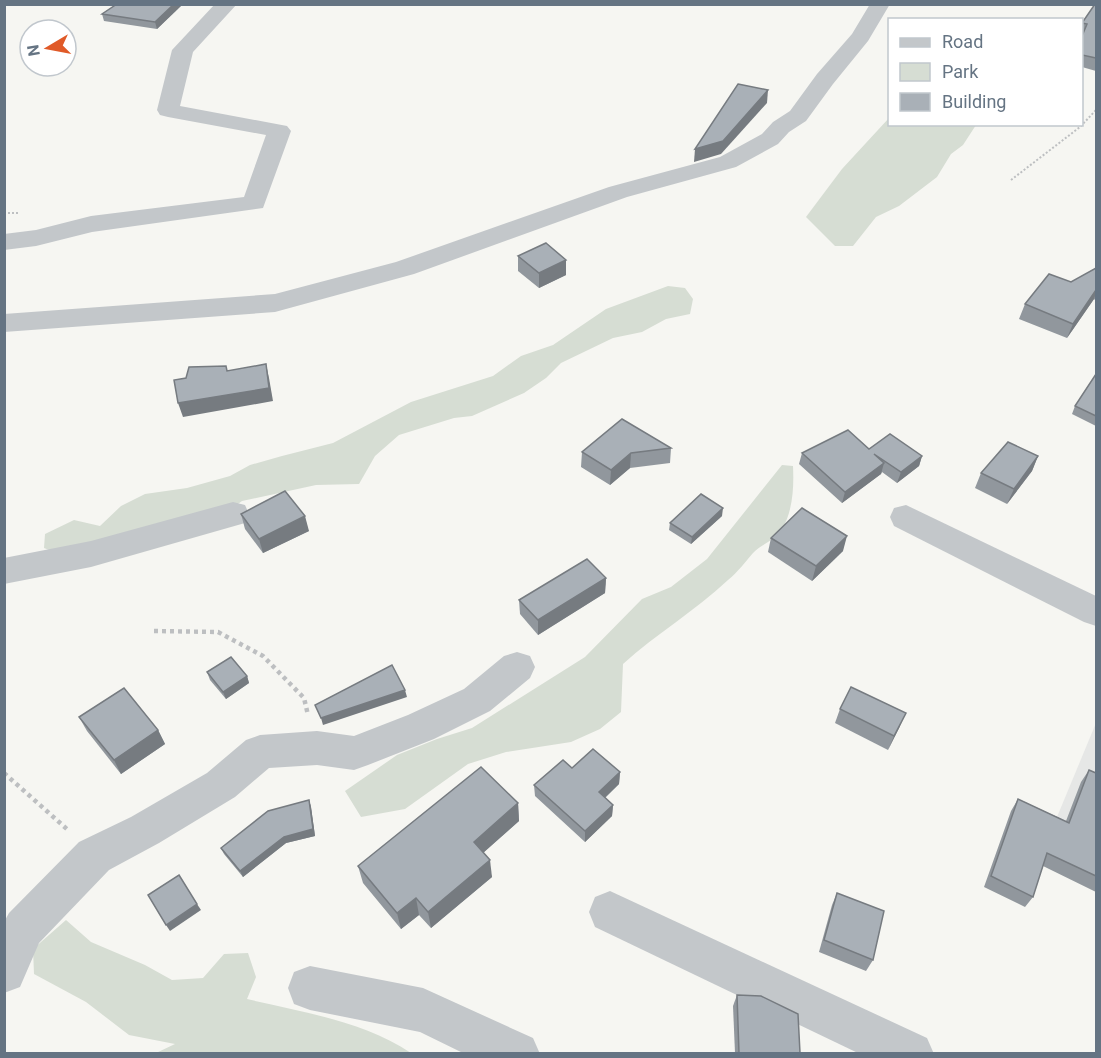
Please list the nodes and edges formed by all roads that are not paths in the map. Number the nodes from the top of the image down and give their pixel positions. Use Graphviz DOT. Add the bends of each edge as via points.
graph roads {
  1 [pos="227,4"];
  2 [pos="880,4"];
  3 [pos="4,242"];
  4 [pos="4,323"];
  5 [pos="233,514"];
  6 [pos="906,517"];
  7 [pos="4,571"];
  8 [pos="1096,612"];
  9 [pos="517,667"];
  10 [pos="610,912"];
  11 [pos="4,971"];
  12 [pos="310,988"];
  13 [pos="517,1053"];
  14 [pos="910,1053"];
  1 -- 3 [label="street" via="183,50 168,110 279,130 254,203 91,224"];
  2 -- 4 [label="street" via="861,37 798,116 770,139 728,162 618,192 405,268 275,303"];
  5 -- 7 [label="street" via="127,547"];
  6 -- 8 [label="street"];
  9 -- 11 [label="street" via="477,700 354,753 317,748 260,752 220,785 94,856 24,928"];
  10 -- 14 [label="street"];
  12 -- 13 [label="street" via="423,1010"];
}
